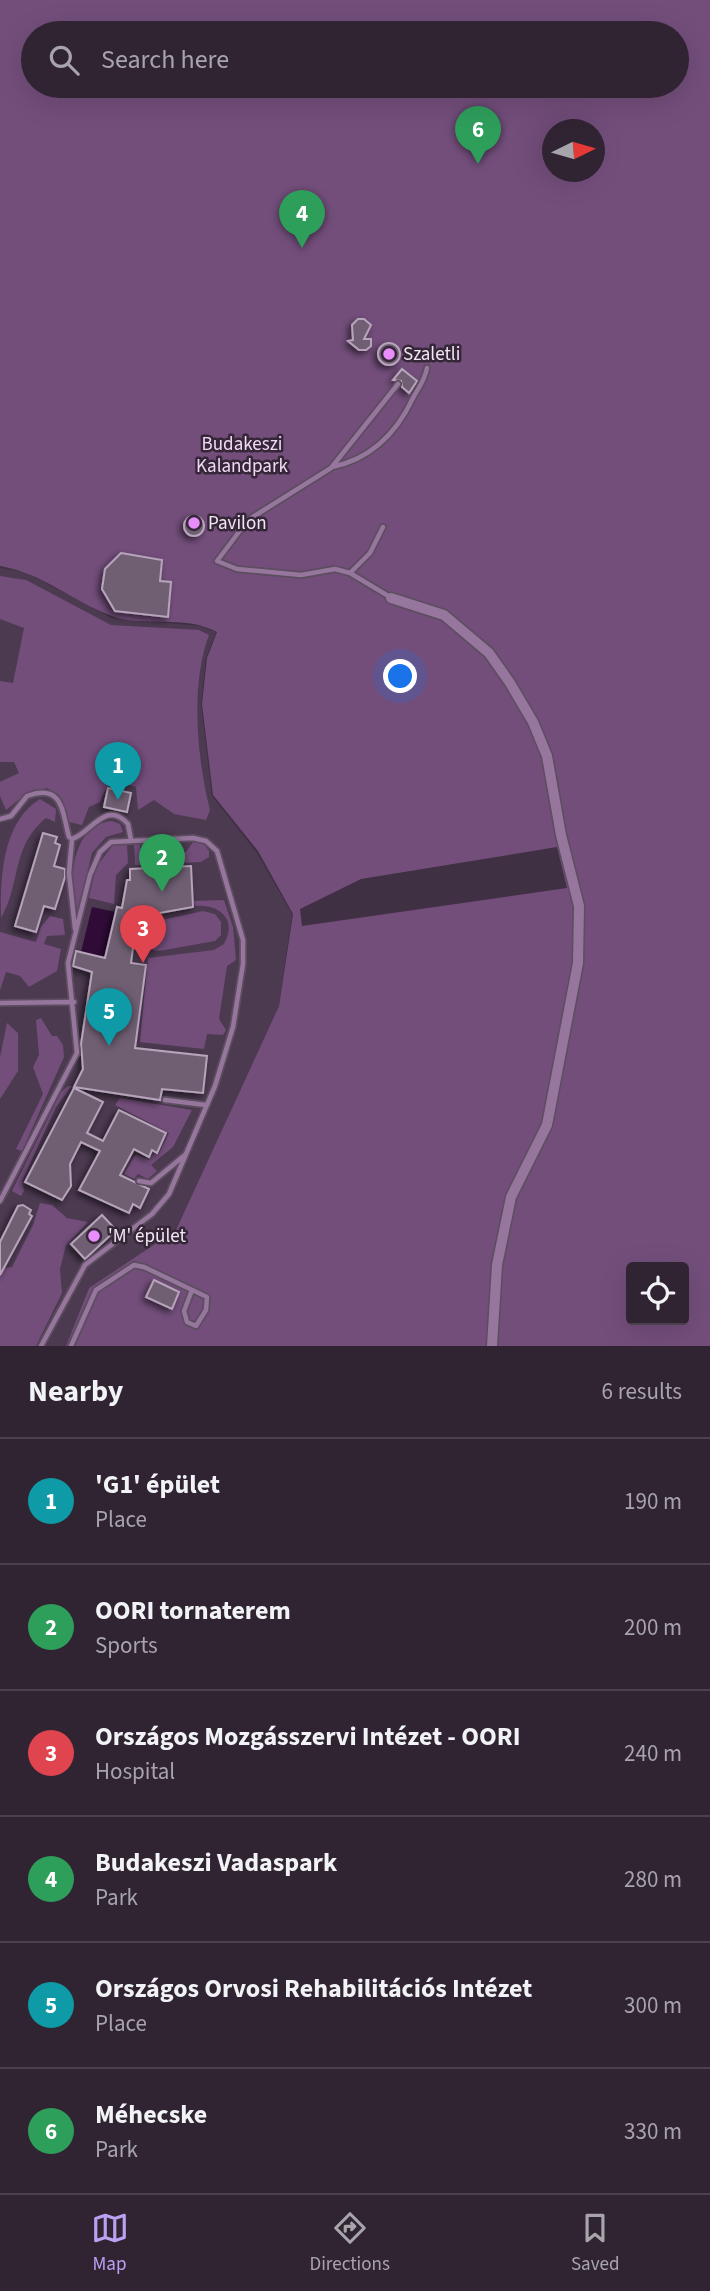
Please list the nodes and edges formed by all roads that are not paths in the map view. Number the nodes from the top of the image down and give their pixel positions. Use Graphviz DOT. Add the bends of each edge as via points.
graph roads {
  1 [pos="427,368"];
  2 [pos="398,384"];
  3 [pos="331,468"];
  4 [pos="383,527"];
  5 [pos="350,573"];
  6 [pos="391,598"];
  7 [pos="0,819"];
  8 [pos="72,839"];
  9 [pos="131,840"];
  10 [pos="75,932"];
  11 [pos="74,1002"];
  12 [pos="4,1005"];
  13 [pos="165,1100"];
  14 [pos="206,1105"];
  15 [pos="185,1154"];
  16 [pos="139,1181"];
  17 [pos="0,1200"];
  18 [pos="192,1290"];
  19 [pos="41,1346"];
  20 [pos="71,1346"];
  21 [pos="492,1346"];
  1 -- 3 [label="lane" via="396,429 382,443"];
  2 -- 3 [label="lane"];
  3 -- 5 [label="lane" via="248,520 217,561 237,569 301,575 335,569"];
  4 -- 5 [label="lane" via="370,553"];
  5 -- 6 [label="lane"];
  6 -- 21 [label="street" via="444,615 489,653 510,683 547,756 579,906 578,963 547,1125 508,1209 497,1265"];
  7 -- 8 [label="lane" via="10,816 27,796 37,792 53,795 65,813"];
  8 -- 9 [label="lane" via="100,817 113,815 128,824"];
  8 -- 10 [label="lane" via="69,873"];
  9 -- 10 [label="lane" via="111,842 100,852"];
  9 -- 14 [label="lane" via="206,841 217,851 228,883 243,940 243,964 233,1027"];
  10 -- 11 [label="lane" via="68,963"];
  11 -- 12 [label="lane"];
  11 -- 17 [label="lane" via="78,1053"];
  13 -- 14 [label="lane"];
  14 -- 15 [label="lane"];
  15 -- 16 [label="lane" via="151,1183"];
  15 -- 19 [label="lane" via="169,1194 152,1214 85,1265"];
  18 -- 18 [label="lane" via="207,1297 206,1310 196,1326 187,1322 184,1311"];
  18 -- 20 [label="lane" via="135,1265 96,1290"];
}
